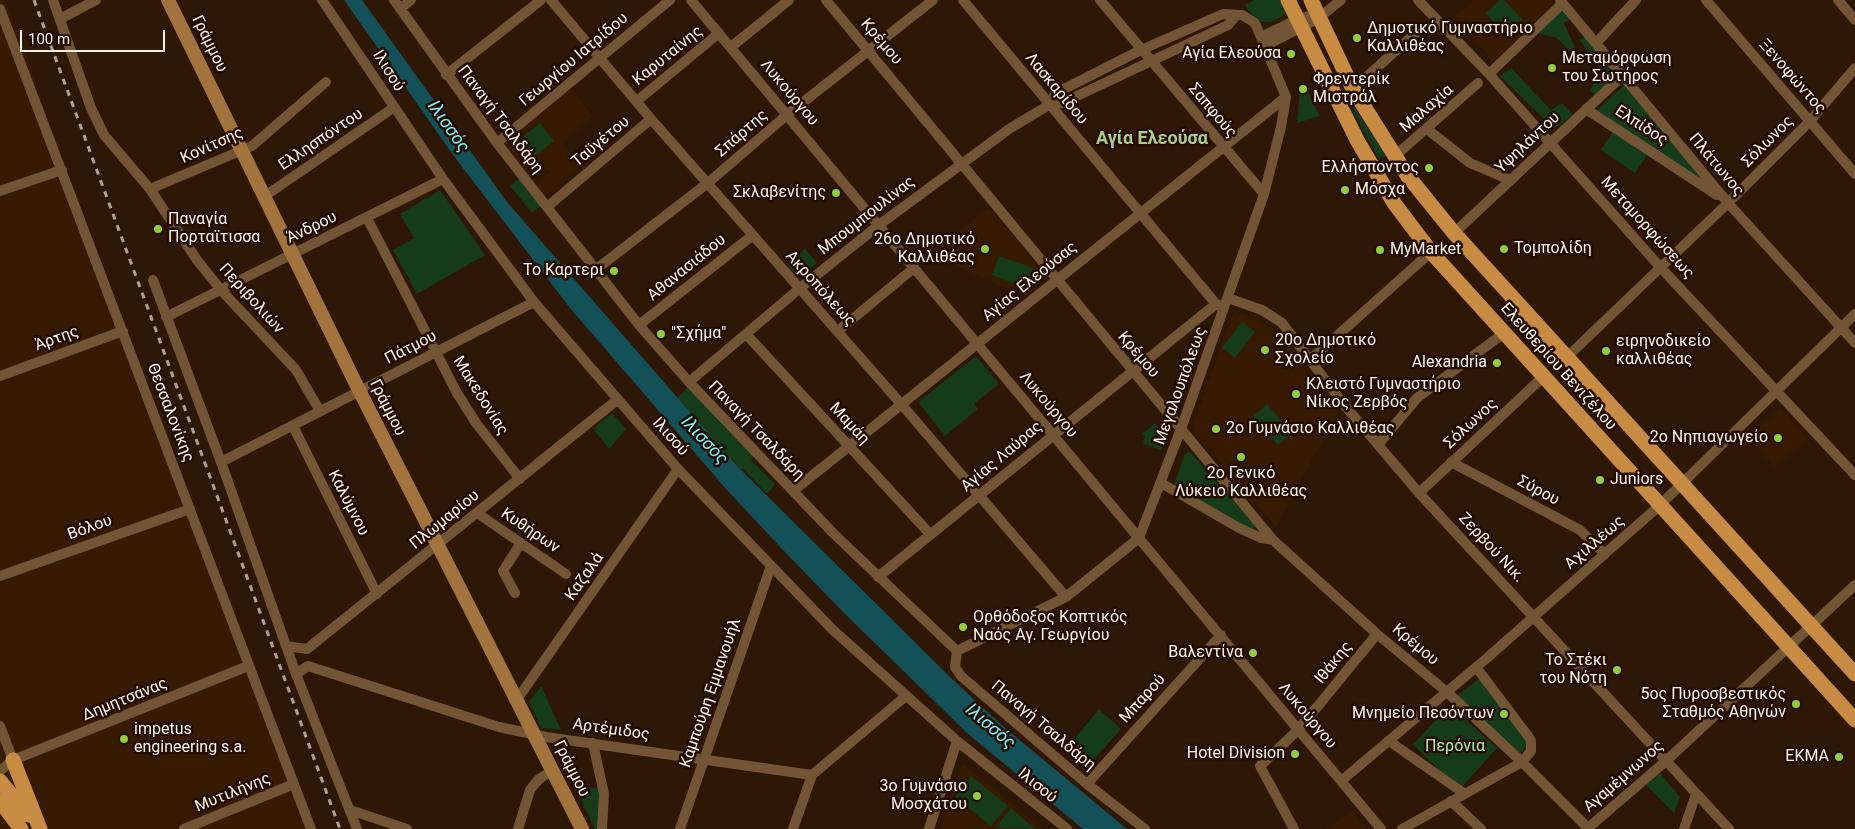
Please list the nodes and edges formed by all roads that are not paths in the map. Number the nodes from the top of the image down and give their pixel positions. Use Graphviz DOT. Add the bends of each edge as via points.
graph roads {
  1 [pos="53,0"];
  2 [pos="96,0"];
  3 [pos="168,0"];
  4 [pos="322,0"];
  5 [pos="411,0"];
  6 [pos="541,0"];
  7 [pos="552,0"];
  8 [pos="670,0"];
  9 [pos="691,0"];
  10 [pos="789,0"];
  11 [pos="826,0"];
  12 [pos="933,0"];
  13 [pos="962,0"];
  14 [pos="1100,0"];
  15 [pos="1288,0"];
  16 [pos="1311,0"];
  17 [pos="1341,0"];
  18 [pos="1418,0"];
  19 [pos="1636,0"];
  20 [pos="1706,0"];
  21 [pos="1838,0"];
  22 [pos="1562,2"];
  23 [pos="397,4"];
  24 [pos="0,9"];
  25 [pos="1236,16"];
  26 [pos="1319,18"];
  27 [pos="60,20"];
  28 [pos="1855,20"];
  29 [pos="1299,23"];
  30 [pos="1420,28"];
  31 [pos="719,33"];
  32 [pos="10,38"];
  33 [pos="1263,41"];
  34 [pos="0,42"];
  35 [pos="1596,43"];
  36 [pos="731,47"];
  37 [pos="1141,50"];
  38 [pos="869,52"];
  39 [pos="600,57"];
  40 [pos="1150,61"];
  41 [pos="1855,68"];
  42 [pos="1489,74"];
  43 [pos="446,75"];
  44 [pos="1622,76"];
  45 [pos="326,82"];
  46 [pos="1478,83"];
  47 [pos="1353,89"];
  48 [pos="1286,97"];
  49 [pos="637,101"];
  50 [pos="1050,105"];
  51 [pos="393,108"];
  52 [pos="1586,109"];
  53 [pos="788,114"];
  54 [pos="651,119"];
  55 [pos="1810,121"];
  56 [pos="1427,129"];
  57 [pos="1548,142"];
  58 [pos="497,143"];
  59 [pos="1223,147"];
  60 [pos="243,150"];
  61 [pos="1395,156"];
  62 [pos="962,162"];
  63 [pos="62,170"];
  64 [pos="1855,174"];
  65 [pos="443,179"];
  66 [pos="1510,180"];
  67 [pos="709,182"];
  68 [pos="150,189"];
  69 [pos="0,191"];
  70 [pos="1264,194"];
  71 [pos="265,196"];
  72 [pos="1728,203"];
  73 [pos="546,207"];
  74 [pos="1140,213"];
  75 [pos="367,218"];
  76 [pos="879,225"];
  77 [pos="1454,233"];
  78 [pos="753,235"];
  79 [pos="1431,252"];
  80 [pos="293,254"];
  81 [pos="914,268"];
  82 [pos="1661,268"];
  83 [pos="594,271"];
  84 [pos="152,280"];
  85 [pos="1057,280"];
  86 [pos="799,289"];
  87 [pos="221,290"];
  88 [pos="534,302"];
  89 [pos="1223,303"];
  90 [pos="1855,314"];
  91 [pos="166,318"];
  92 [pos="639,326"];
  93 [pos="1841,327"];
  94 [pos="123,331"];
  95 [pos="838,331"];
  96 [pos="1504,333"];
  97 [pos="746,334"];
  98 [pos="1855,343"];
  99 [pos="978,344"];
  100 [pos="436,352"];
  101 [pos="1567,357"];
  102 [pos="1310,360"];
  103 [pos="1132,371"];
  104 [pos="0,376"];
  105 [pos="1543,377"];
  106 [pos="689,382"];
  107 [pos="1778,390"];
  108 [pos="359,391"];
  109 [pos="617,400"];
  110 [pos="902,405"];
  111 [pos="320,411"];
  112 [pos="293,426"];
  113 [pos="1181,430"];
  114 [pos="1053,434"];
  115 [pos="1378,445"];
  116 [pos="849,447"];
  117 [pos="221,462"];
  118 [pos="1451,462"];
  119 [pos="678,469"];
  120 [pos="1855,475"];
  121 [pos="520,478"];
  122 [pos="1161,483"];
  123 [pos="1682,484"];
  124 [pos="793,491"];
  125 [pos="1419,493"];
  126 [pos="978,496"];
  127 [pos="1659,506"];
  128 [pos="190,509"];
  129 [pos="477,513"];
  130 [pos="930,534"];
  131 [pos="1139,538"];
  132 [pos="1273,540"];
  133 [pos="521,543"];
  134 [pos="438,546"];
  135 [pos="1605,554"];
  136 [pos="770,566"];
  137 [pos="566,574"];
  138 [pos="0,576"];
  139 [pos="878,577"];
  140 [pos="1855,585"];
  141 [pos="515,592"];
  142 [pos="377,594"];
  143 [pos="1066,597"];
  144 [pos="1535,616"];
  145 [pos="1811,626"];
  146 [pos="1377,634"];
  147 [pos="1221,635"];
  148 [pos="286,646"];
  149 [pos="1788,647"];
  150 [pos="957,651"];
  151 [pos="248,666"];
  152 [pos="1476,667"];
  153 [pos="296,674"];
  154 [pos="1855,674"];
  155 [pos="1447,692"];
  156 [pos="906,696"];
  157 [pos="516,701"];
  158 [pos="1855,720"];
  159 [pos="0,726"];
  160 [pos="1299,730"];
  161 [pos="533,734"];
  162 [pos="957,741"];
  163 [pos="1388,741"];
  164 [pos="593,743"];
  165 [pos="704,758"];
  166 [pos="6,760"];
  167 [pos="1666,761"];
  168 [pos="1522,762"];
  169 [pos="0,771"];
  170 [pos="552,771"];
  171 [pos="812,775"];
  172 [pos="0,781"];
  173 [pos="1341,781"];
  174 [pos="294,784"];
  175 [pos="1087,784"];
  176 [pos="1465,794"];
  177 [pos="1696,794"];
  178 [pos="0,801"];
  179 [pos="1451,801"];
  180 [pos="350,810"];
  181 [pos="1588,828"];
  182 [pos="21,829"];
  183 [pos="38,829"];
  184 [pos="184,829"];
  185 [pos="311,829"];
  186 [pos="357,829"];
  187 [pos="407,829"];
  188 [pos="518,829"];
  189 [pos="582,829"];
  190 [pos="602,829"];
  191 [pos="680,829"];
  192 [pos="793,829"];
  193 [pos="929,829"];
  194 [pos="1066,829"];
  195 [pos="1145,829"];
  196 [pos="1294,829"];
  197 [pos="1380,829"];
  198 [pos="1402,829"];
  199 [pos="1481,829"];
  200 [pos="1684,829"];
  201 [pos="1730,829"];
  1 -- 27 [label="street"];
  2 -- 27 [label="street"];
  3 -- 60 [label="street, Γράμμου"];
  4 -- 51 [label="street, Ιλισού"];
  5 -- 23 [label="street"];
  6 -- 43 [label="street"];
  7 -- 39 [label="street, Ακροπόλεως"];
  8 -- 39 [label="street, Γεωργίου Ιατρίδου"];
  9 -- 31 [label="street, Λυκούργου"];
  10 -- 36 [label="street"];
  11 -- 38 [label="street, Κρέμου"];
  12 -- 38 [label="street, Σπάρτης"];
  13 -- 50 [label="street, Λασκαρίδου"];
  14 -- 37 [label="street, Σαπφούς"];
  15 -- 29 [label="main road, Ελευθερίου Βενιζέλου"];
  16 -- 26 [label="main road, Ελευθερίου Βενιζέλου"];
  17 -- 26 [label="street"];
  18 -- 42 [label="street, Μεταμορφώσεως"];
  19 -- 35 [label="street"];
  20 -- 55 [label="street, Ξενοφώντος"];
  21 -- 28 [label="street"];
  22 -- 35 [label="street, Πλάτωνος"];
  22 -- 42 [label="street"];
  23 -- 43 [label="street, Παναγή Τσαλδάρη"];
  24 -- 32 [label="street, Θεσσαλονίκης"];
  25 -- 33 [label="street" via="1248,18"];
  25 -- 37 [label="street, Μπουμπουλίνας" via="1223,14"];
  25 -- 40 [label="street, Μπουμπουλίνας" via="1228,25"];
  26 -- 29 [label="street"];
  26 -- 47 [label="main road, Ελευθερίου Βενιζέλου"];
  27 -- 68 [label="street, Περιβολιών" via="92,108 111,145"];
  29 -- 33 [label="street"];
  29 -- 79 [label="main road, Ελευθερίου Βενιζέλου" via="1357,140 1394,203"];
  30 -- 47 [label="street"];
  31 -- 36 [label="street, Λυκούργου"];
  31 -- 49 [label="street, Καρυταίνης"];
  32 -- 34 [label="street"];
  32 -- 63 [label="street, Θεσσαλονίκης"];
  33 -- 48 [label="street"];
  35 -- 44 [label="street, Πλάτωνος"];
  36 -- 53 [label="street, Λυκούργου"];
  37 -- 40 [label="street, Σαπφούς"];
  37 -- 50 [label="street, Μπουμπουλίνας" via="1056,93"];
  38 -- 53 [label="street, Σπάρτης"];
  38 -- 62 [label="street, Κρέμου"];
  39 -- 49 [label="street, Ακροπόλεως"];
  39 -- 58 [label="street, Γεωργίου Ιατρίδου"];
  40 -- 50 [label="street, Μπουμπουλίνας" via="1062,103"];
  40 -- 59 [label="street, Σαπφούς"];
  41 -- 55 [label="street, Σόλωνος"];
  42 -- 57 [label="street, Μεταμορφώσεως"];
  43 -- 58 [label="street, Παναγή Τσαλδάρη"];
  44 -- 52 [label="street, Υψηλάντου"];
  44 -- 72 [label="street, Πλάτωνος"];
  45 -- 60 [label="street, Κονίτσης" via="252,146"];
  46 -- 56 [label="street, Μαλαχία"];
  47 -- 61 [label="main road, Ελευθερίου Βενιζέλου"];
  48 -- 59 [label="street, Αγίας Ελεούσας"];
  48 -- 70 [label="street, Μεγαλουπόλεως"];
  49 -- 54 [label="street, Ακροπόλεως"];
  50 -- 62 [label="street, Μπουμπουλίνας"];
  50 -- 74 [label="street, Λασκαρίδου"];
  51 -- 65 [label="street, Ιλισού"];
  51 -- 71 [label="street, Ελλησπόντου"];
  52 -- 57 [label="street, Υψηλάντου"];
  52 -- 72 [label="street, Ελπίδος"];
  53 -- 67 [label="street, Σπάρτης"];
  53 -- 76 [label="street, Λυκούργου"];
  54 -- 67 [label="street, Ακροπόλεως"];
  54 -- 73 [label="street, Ταϋγέτου"];
  55 -- 64 [label="street, Ξενοφώντος"];
  55 -- 72 [label="street, Σόλωνος"];
  56 -- 61 [label="street, Μαλαχία"];
  56 -- 66 [label="street" via="1470,163"];
  57 -- 66 [label="street, Υψηλάντου"];
  57 -- 82 [label="street, Μεταμορφώσεως"];
  58 -- 73 [label="street, Παναγή Τσαλδάρη"];
  59 -- 70 [label="street, Σαπφούς"];
  59 -- 74 [label="street, Αγίας Ελεούσας"];
  60 -- 68 [label="street, Κονίτσης"];
  60 -- 71 [label="street, Γράμμου"];
  61 -- 77 [label="main road, Ελευθερίου Βενιζέλου"];
  62 -- 76 [label="street, Μπουμπουλίνας"];
  62 -- 85 [label="street, Κρέμου"];
  63 -- 69 [label="street"];
  63 -- 94 [label="street, Θεσσαλονίκης"];
  65 -- 75 [label="street, Άνδρου"];
  65 -- 88 [label="street, Ιλισού"];
  66 -- 77 [label="street, Υψηλάντου"];
  67 -- 78 [label="street, Ακροπόλεως"];
  67 -- 83 [label="street, Σπάρτης"];
  68 -- 87 [label="street, Περιβολιών"];
  70 -- 89 [label="street, Μεγαλουπόλεως"];
  71 -- 80 [label="street, Γράμμου"];
  72 -- 82 [label="street, Σόλωνος"];
  72 -- 93 [label="street, Πλάτωνος"];
  73 -- 83 [label="street, Παναγή Τσαλδάρη"];
  74 -- 85 [label="street, Αγίας Ελεούσας"];
  74 -- 89 [label="street, Λασκαρίδου"];
  75 -- 80 [label="street, Άνδρου"];
  75 -- 100 [label="street, Μακεδονίας"];
  76 -- 81 [label="street, Λυκούργου"];
  76 -- 86 [label="street, Μπουμπουλίνας"];
  77 -- 101 [label="main road, Ελευθερίου Βενιζέλου"];
  78 -- 86 [label="street, Ακροπόλεως"];
  78 -- 92 [label="street, Αθανασιάδου"];
  79 -- 96 [label="main road, Ελευθερίου Βενιζέλου"];
  79 -- 102 [label="street"];
  80 -- 87 [label="street, Άνδρου"];
  80 -- 108 [label="street, Γράμμου"];
  81 -- 95 [label="street"];
  81 -- 99 [label="street, Λυκούργου"];
  82 -- 101 [label="street, Σόλωνος"];
  82 -- 107 [label="street, Μεταμορφώσεως"];
  83 -- 92 [label="street, Παναγή Τσαλδάρη"];
  84 -- 91 [label="street, Θεσσαλονίκης"];
  85 -- 99 [label="street, Αγίας Ελεούσας"];
  85 -- 103 [label="street, Κρέμου"];
  86 -- 95 [label="street, Ακροπόλεως"];
  86 -- 97 [label="street, Μπουμπουλίνας"];
  87 -- 91 [label="street, Άνδρου"];
  87 -- 111 [label="street, Περιβολιών" via="296,370"];
  88 -- 100 [label="street, Πάτμου"];
  88 -- 109 [label="street, Ιλισού"];
  89 -- 102 [label="street, Ζερβού Νικ." via="1262,310 1282,323"];
  89 -- 103 [label="street, Αγίας Λαύρας"];
  89 -- 113 [label="street, Μεγαλουπόλεως"];
  90 -- 93 [label="street, Αχιλλέως"];
  91 -- 117 [label="street, Θεσσαλονίκης"];
  92 -- 106 [label="street, Παναγή Τσαλδάρη"];
  93 -- 98 [label="street, Πλάτωνος"];
  93 -- 107 [label="street, Αχιλλέως"];
  94 -- 104 [label="street, Άρτης"];
  94 -- 128 [label="street, Θεσσαλονίκης"];
  95 -- 110 [label="street, Ακροπόλεως"];
  96 -- 105 [label="main road, Ελευθερίου Βενιζέλου"];
  96 -- 115 [label="street" via="1417,398"];
  97 -- 106 [label="street, Μπουμπουλίνας"];
  97 -- 116 [label="street, Μαμάη"];
  99 -- 110 [label="street, Αγίας Ελεούσας"];
  99 -- 114 [label="street, Λυκούργου"];
  100 -- 108 [label="street, Πάτμου"];
  100 -- 121 [label="street, Μακεδονίας" via="476,423"];
  101 -- 123 [label="main road, Ελευθερίου Βενιζέλου"];
  102 -- 115 [label="street, Ζερβού Νικ."];
  103 -- 113 [label="street, Κρέμου"];
  103 -- 114 [label="street, Αγίας Λαύρας"];
  105 -- 118 [label="street, Σόλωνος"];
  105 -- 127 [label="main road, Ελευθερίου Βενιζέλου"];
  106 -- 124 [label="street, Παναγή Τσαλδάρη"];
  107 -- 120 [label="street, Μεταμορφώσεως"];
  107 -- 123 [label="street, Αχιλλέως"];
  108 -- 111 [label="street, Πάτμου"];
  108 -- 134 [label="street, Γράμμου"];
  109 -- 119 [label="street, Ιλισού"];
  109 -- 121 [label="street, Πλωμαρίου"];
  110 -- 116 [label="street, Αγίας Ελεούσας"];
  110 -- 126 [label="street, Ακροπόλεως"];
  111 -- 112 [label="street, Πάτμου"];
  112 -- 117 [label="street, Πάτμου"];
  112 -- 142 [label="street, Καλύμνου"];
  113 -- 122 [label="street, Μεγαλουπόλεως"];
  113 -- 132 [label="street, Κρέμου"];
  114 -- 126 [label="street, Αγίας Λαύρας"];
  114 -- 131 [label="street, Λυκούργου"];
  115 -- 125 [label="street, Ζερβού Νικ."];
  116 -- 124 [label="street, Αγίας Ελεούσας"];
  116 -- 130 [label="street, Μαμάη"];
  117 -- 148 [label="street, Θεσσαλονίκης"];
  118 -- 125 [label="street, Σόλωνος"];
  118 -- 135 [label="street, Σύρου" via="1580,530"];
  119 -- 136 [label="street, Ιλισού"];
  119 -- 157 [label="street, Καζαλά"];
  121 -- 129 [label="street, Πλωμαρίου"];
  122 -- 131 [label="street, Μεγαλουπόλεως"];
  122 -- 132 [label="street" via="1239,528"];
  123 -- 127 [label="street, Αχιλλέως"];
  123 -- 145 [label="main road, Ελευθερίου Βενιζέλου"];
  124 -- 139 [label="street, Παναγή Τσαλδάρη"];
  125 -- 144 [label="street, Ζερβού Νικ."];
  126 -- 130 [label="street, Αγίας Λαύρας"];
  126 -- 143 [label="street, Ακροπόλεως"];
  127 -- 135 [label="street, Αχιλλέως"];
  127 -- 149 [label="main road, Ελευθερίου Βενιζέλου"];
  128 -- 138 [label="street, Βόλου"];
  128 -- 151 [label="street, Θεσσαλονίκης"];
  129 -- 133 [label="street, Κυθήρων"];
  129 -- 134 [label="street, Πλωμαρίου"];
  130 -- 139 [label="street, Αγίας Λαύρας"];
  131 -- 143 [label="street, Μεγαλουπόλεως"];
  131 -- 147 [label="street, Λυκούργου"];
  132 -- 146 [label="street, Κρέμου"];
  133 -- 137 [label="street, Κυθήρων"];
  133 -- 141 [label="street" via="503,571"];
  134 -- 142 [label="street, Πλωμαρίου"];
  134 -- 157 [label="street, Γράμμου"];
  135 -- 144 [label="street, Αχιλλέως"];
  136 -- 156 [label="street, Ιλισού" via="833,630"];
  136 -- 165 [label="street, Καμπούρη Εμμανουήλ"];
  139 -- 150 [label="street, Παναγή Τσαλδάρη"];
  140 -- 145 [label="street, Αγαμέμνωνος"];
  142 -- 148 [label="street, Πλωμαρίου" via="307,649"];
  143 -- 150 [label="street, Μεγαλουπόλεως"];
  144 -- 152 [label="street, Αχιλλέως"];
  144 -- 167 [label="street, Ζερβού Νικ."];
  145 -- 149 [label="street, Αγαμέμνωνος"];
  145 -- 154 [label="main road, Ελευθερίου Βενιζέλου"];
  146 -- 155 [label="street, Κρέμου"];
  146 -- 160 [label="street, Ιθάκης"];
  147 -- 160 [label="street, Λυκούργου"];
  147 -- 175 [label="street, Μπαρού"];
  148 -- 153 [label="street, Θεσσαλονίκης"];
  149 -- 158 [label="main road, Ελευθερίου Βενιζέλου"];
  149 -- 167 [label="street, Αγαμέμνωνος"];
  150 -- 175 [label="street, Παναγή Τσαλδάρη" via="955,667 961,676"];
  151 -- 166 [label="street, Δημητσάνας"];
  151 -- 174 [label="street, Θεσσαλονίκης"];
  152 -- 155 [label="street, Αχιλλέως"];
  152 -- 168 [label="street" via="1532,741 1532,751"];
  153 -- 161 [label="street, Αρτέμιδος" via="308,666 499,727"];
  153 -- 180 [label="street, Θεσσαλονίκης"];
  155 -- 163 [label="street, Αχιλλέως"];
  155 -- 168 [label="street, Κρέμου"];
  156 -- 162 [label="street, Ιλισού"];
  156 -- 171 [label="street"];
  157 -- 161 [label="street, Γράμμου"];
  159 -- 166 [label="street"];
  160 -- 173 [label="street, Λυκούργου"];
  160 -- 196 [label="street, Ιθάκης" via="1260,766"];
  161 -- 164 [label="street, Αρτέμιδος"];
  161 -- 170 [label="street, Γράμμου"];
  162 -- 193 [label="street"];
  162 -- 194 [label="street, Ιλισού"];
  163 -- 173 [label="street, Αχιλλέως"];
  163 -- 176 [label="street"];
  164 -- 165 [label="street, Αρτέμιδος"];
  164 -- 190 [label="street" via="604,794"];
  165 -- 171 [label="street, Αρτέμιδος"];
  165 -- 191 [label="street, Καμπούρη Εμμανουήλ"];
  166 -- 169 [label="street, Δημητσάνας"];
  166 -- 183 [label="main road"];
  167 -- 177 [label="street, Ζερβού Νικ."];
  167 -- 181 [label="street, Αγαμέμνωνος"];
  168 -- 176 [label="street"];
  168 -- 181 [label="street, Κρέμου"];
  170 -- 188 [label="street" via="530,790"];
  170 -- 189 [label="street, Γράμμου"];
  171 -- 192 [label="street"];
  172 -- 183 [label="main road"];
  173 -- 197 [label="street, Λυκούργου"];
  174 -- 184 [label="street, Μυτιλήνης"];
  174 -- 185 [label="street, Θεσσαλονίκης"];
  175 -- 195 [label="street, Παναγή Τσαλδάρη"];
  176 -- 179 [label="street"];
  177 -- 200 [label="street"];
  177 -- 201 [label="street, Ζερβού Νικ."];
  178 -- 182 [label="main road"];
  179 -- 198 [label="street"];
  179 -- 199 [label="street"];
  180 -- 186 [label="street, Θεσσαλονίκης"];
  180 -- 187 [label="street"];
}
